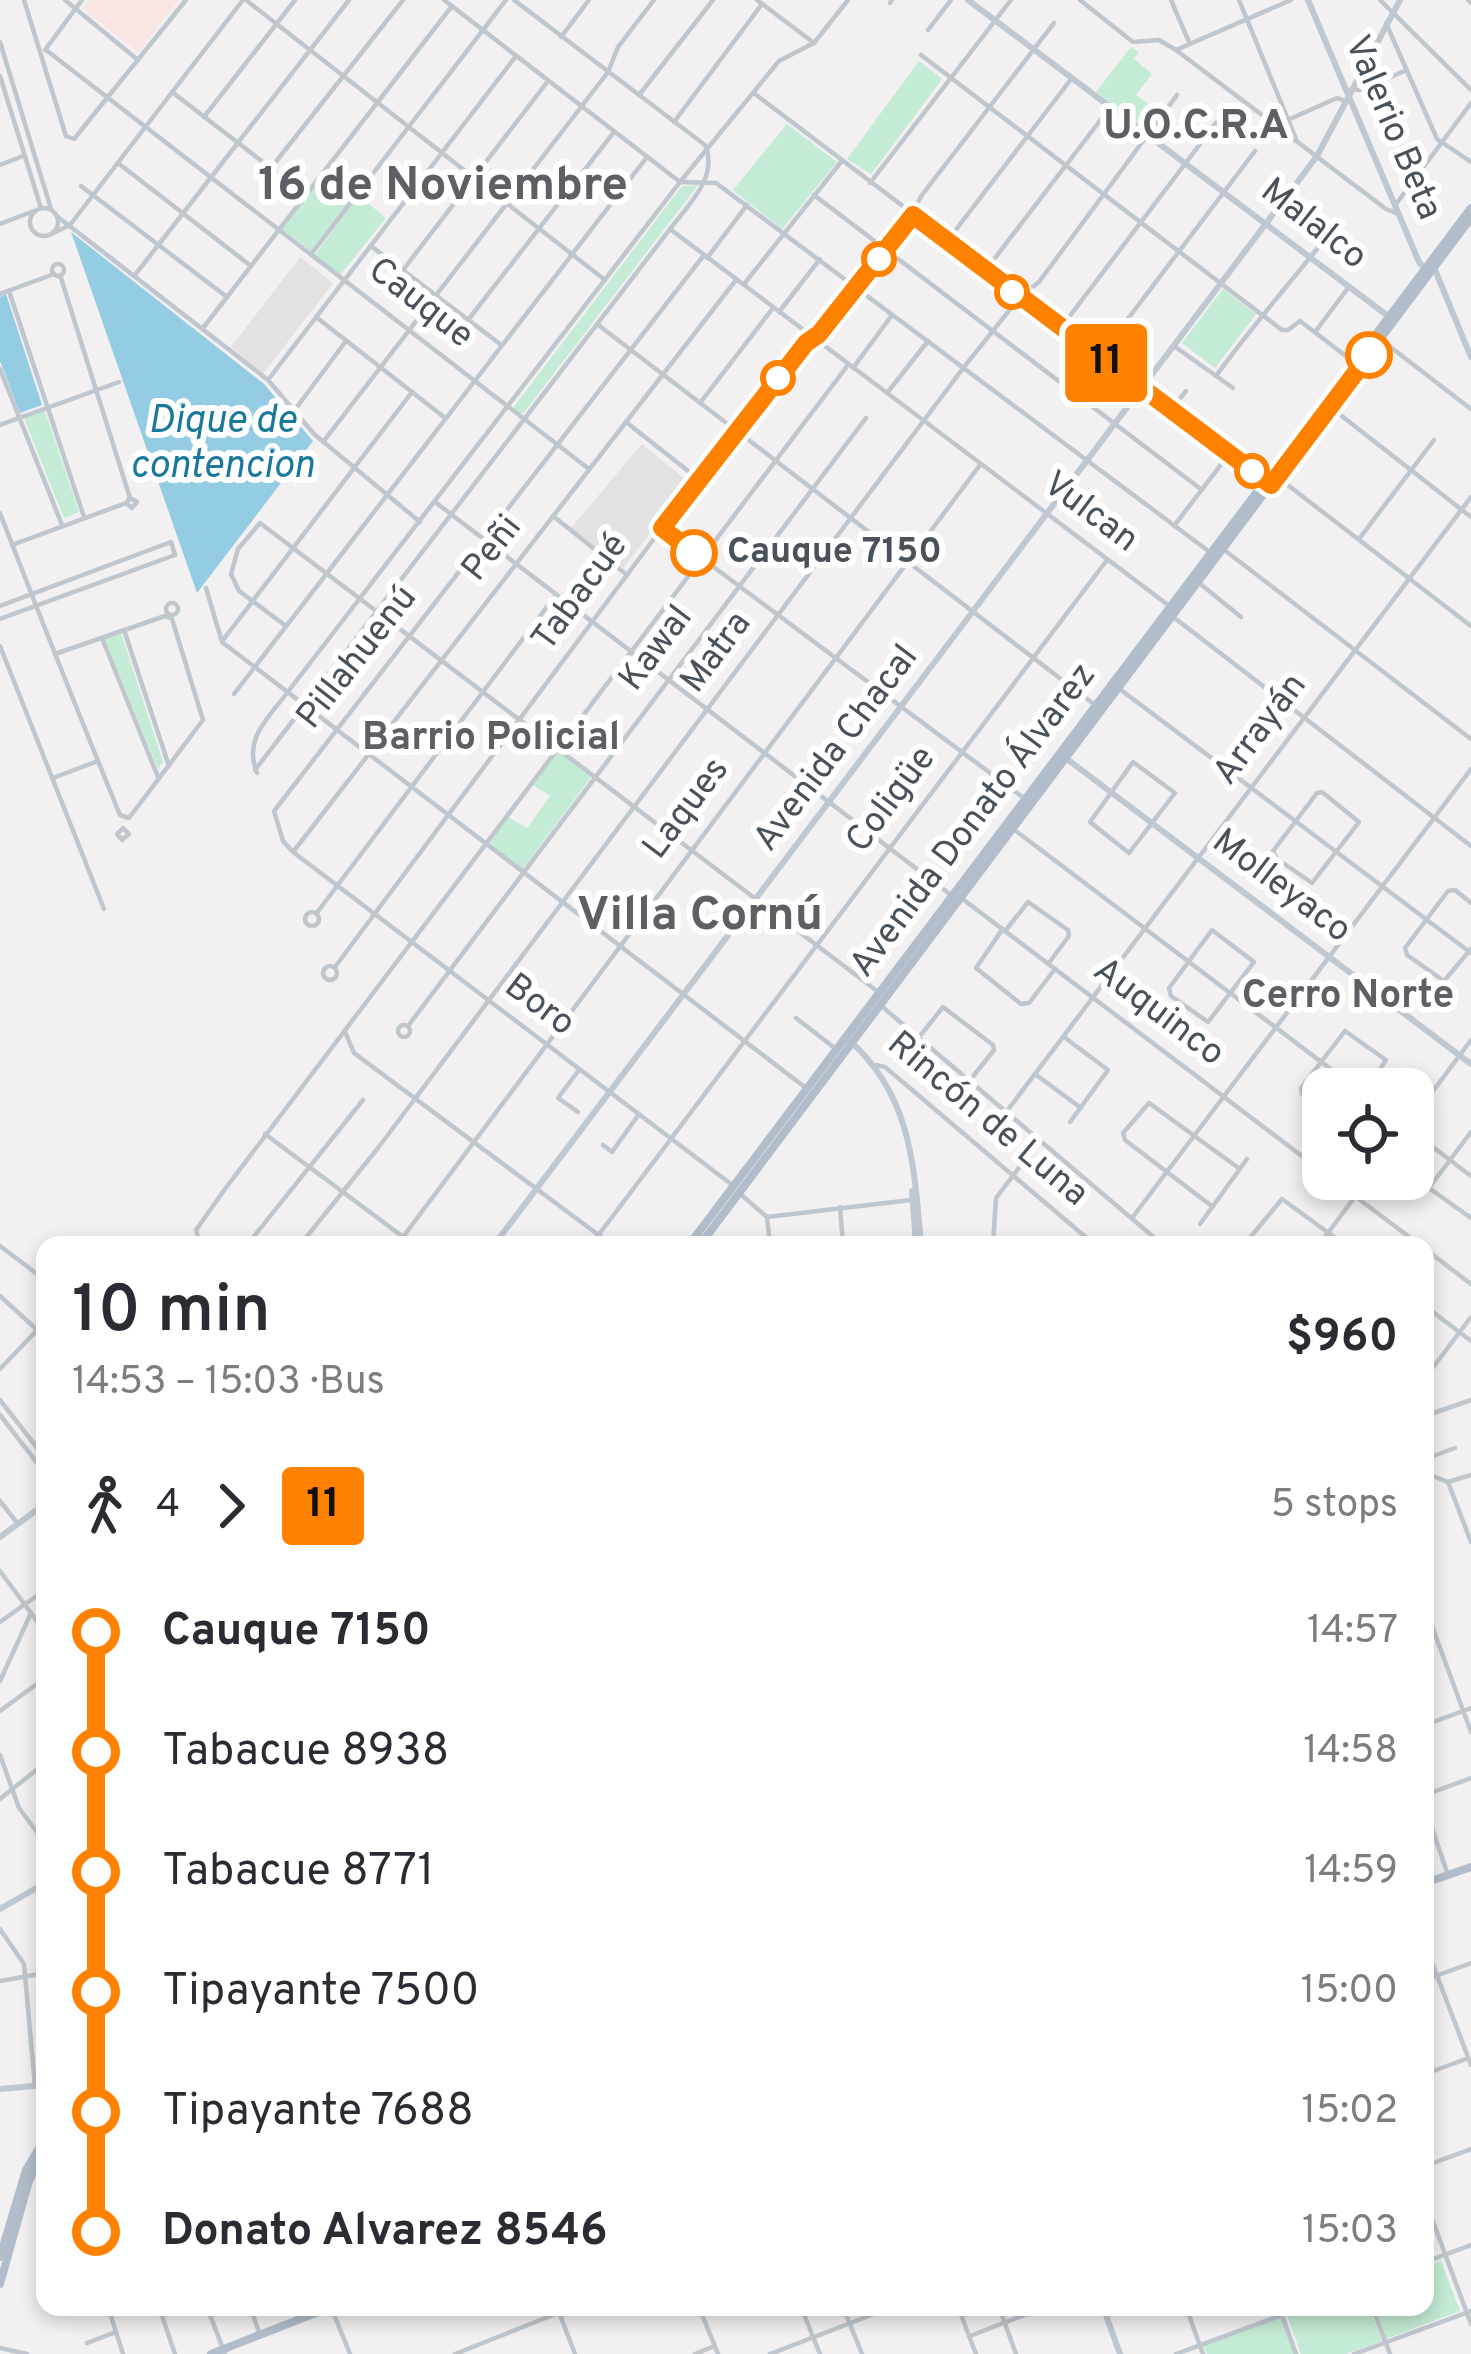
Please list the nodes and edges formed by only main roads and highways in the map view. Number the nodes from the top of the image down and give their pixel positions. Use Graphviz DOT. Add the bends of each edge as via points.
graph roads {
  1 [pos="968,0"];
  2 [pos="1308,0"];
  3 [pos="1400,0"];
  4 [pos="1348,95"];
  5 [pos="1471,208"];
  6 [pos="1471,218"];
  7 [pos="1267,223"];
  8 [pos="1430,268"];
  9 [pos="1392,319"];
  10 [pos="1378,338"];
  11 [pos="1470,352"];
  12 [pos="1327,405"];
  13 [pos="1217,549"];
  14 [pos="1171,611"];
  15 [pos="1062,755"];
  16 [pos="1027,800"];
  17 [pos="956,896"];
  18 [pos="848,1039"];
  19 [pos="1471,1064"];
  20 [pos="736,1189"];
  21 [pos="501,1236"];
  22 [pos="697,1236"];
  23 [pos="706,1236"];
  24 [pos="918,1236"];
  25 [pos="36,1511"];
  26 [pos="0,1537"];
  27 [pos="1471,1867"];
  28 [pos="1434,1880"];
  29 [pos="36,1888"];
  30 [pos="0,1910"];
  31 [pos="36,2086"];
  32 [pos="0,2089"];
  33 [pos="36,2153"];
  34 [pos="36,2167"];
  35 [pos="0,2257"];
  36 [pos="0,2284"];
  37 [pos="307,2316"];
  38 [pos="1106,2316"];
  39 [pos="223,2352"];
  40 [pos="211,2354"];
  41 [pos="1120,2354"];
  1 -- 7 [label="main road, Malalco"];
  2 -- 4 [label="main road, Valerio Beta"];
  3 -- 4 [label="main road, Avenida Chacal"];
  4 -- 7 [label="main road, Avenida Chacal" via="1317,156"];
  4 -- 8 [label="main road, Valerio Beta"];
  5 -- 8 [label="main road, Avenida Donato Álvarez"];
  6 -- 8 [label="main road, Avenida Donato Álvarez"];
  7 -- 9 [label="main road, Malalco"];
  7 -- 21 [label="main road, Avenida Chacal"];
  8 -- 9 [label="main road, Avenida Donato Álvarez"];
  8 -- 11 [label="main road, Valerio Beta"];
  9 -- 10 [label="main road, Avenida Donato Álvarez"];
  10 -- 12 [label="main road, Avenida Donato Álvarez"];
  10 -- 12 [label="main road, Avenida Donato Álvarez"];
  12 -- 13 [label="main road, Avenida Donato Álvarez"];
  13 -- 14 [label="main road, Avenida Donato Álvarez"];
  13 -- 14 [label="main road, Avenida Donato Álvarez"];
  14 -- 15 [label="main road, Avenida Donato Álvarez"];
  14 -- 15 [label="main road, Avenida Donato Álvarez"];
  15 -- 16 [label="main road, Avenida Donato Álvarez"];
  15 -- 19 [label="main road, Molleyaco"];
  16 -- 17 [label="main road, Avenida Donato Álvarez"];
  16 -- 17 [label="main road, Avenida Donato Álvarez"];
  17 -- 18 [label="main road, Avenida Donato Álvarez"];
  18 -- 20 [label="main road, Avenida Donato Álvarez"];
  18 -- 20 [label="main road, Avenida Donato Álvarez"];
  18 -- 24 [label="main road, Rincón de Luna" via="876,1065 903,1119"];
  20 -- 22 [label="main road, Avenida Donato Álvarez"];
  20 -- 23 [label="main road, Avenida Donato Álvarez"];
  25 -- 26 [label="main road"];
  27 -- 28 [label="main road"];
  29 -- 30 [label="main road"];
  31 -- 32 [label="main road"];
  33 -- 35 [label="main road"];
  34 -- 36 [label="main road"];
  37 -- 39 [label="main road"];
  38 -- 41 [label="main road"];
  39 -- 40 [label="main road"];
}
